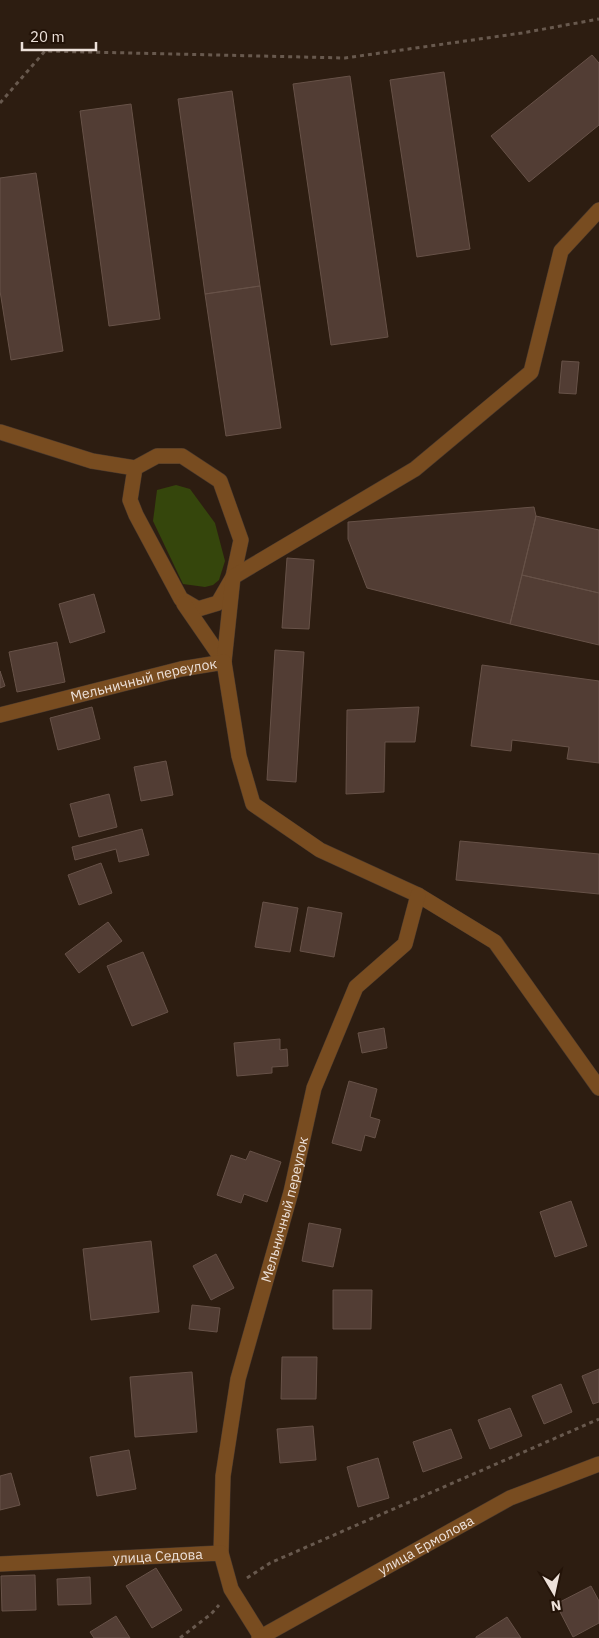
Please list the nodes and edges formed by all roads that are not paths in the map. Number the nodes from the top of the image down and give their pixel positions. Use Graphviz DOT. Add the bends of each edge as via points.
graph roads {
  1 [pos="599,210"];
  2 [pos="0,432"];
  3 [pos="135,468"];
  4 [pos="233,577"];
  5 [pos="181,600"];
  6 [pos="224,662"];
  7 [pos="0,715"];
  8 [pos="418,895"];
  9 [pos="599,1088"];
  10 [pos="599,1464"];
  11 [pos="221,1552"];
  12 [pos="0,1564"];
  13 [pos="260,1637"];
  1 -- 4 [label="street" via="561,251 531,372 415,469"];
  2 -- 3 [label="street" via="92,461"];
  3 -- 4 [label="street" via="157,456 182,456 220,480 240,540"];
  3 -- 5 [label="street" via="130,500"];
  4 -- 5 [label="street" via="218,603 198,609"];
  4 -- 6 [label="street"];
  5 -- 6 [label="street"];
  6 -- 7 [label="street, Мельничный переулок" via="181,669"];
  6 -- 8 [label="street, Мельничный переулок" via="239,756 253,804 320,850"];
  8 -- 9 [label="street, Мельничный переулок" via="496,942"];
  8 -- 11 [label="street, Мельничный переулок" via="405,944 356,987 314,1088 291,1192 238,1379 223,1476"];
  10 -- 13 [label="street, улица Ермолова" via="510,1498"];
  11 -- 12 [label="street, улица Седова"];
  11 -- 13 [label="street, улица Седова" via="231,1589"];
}
